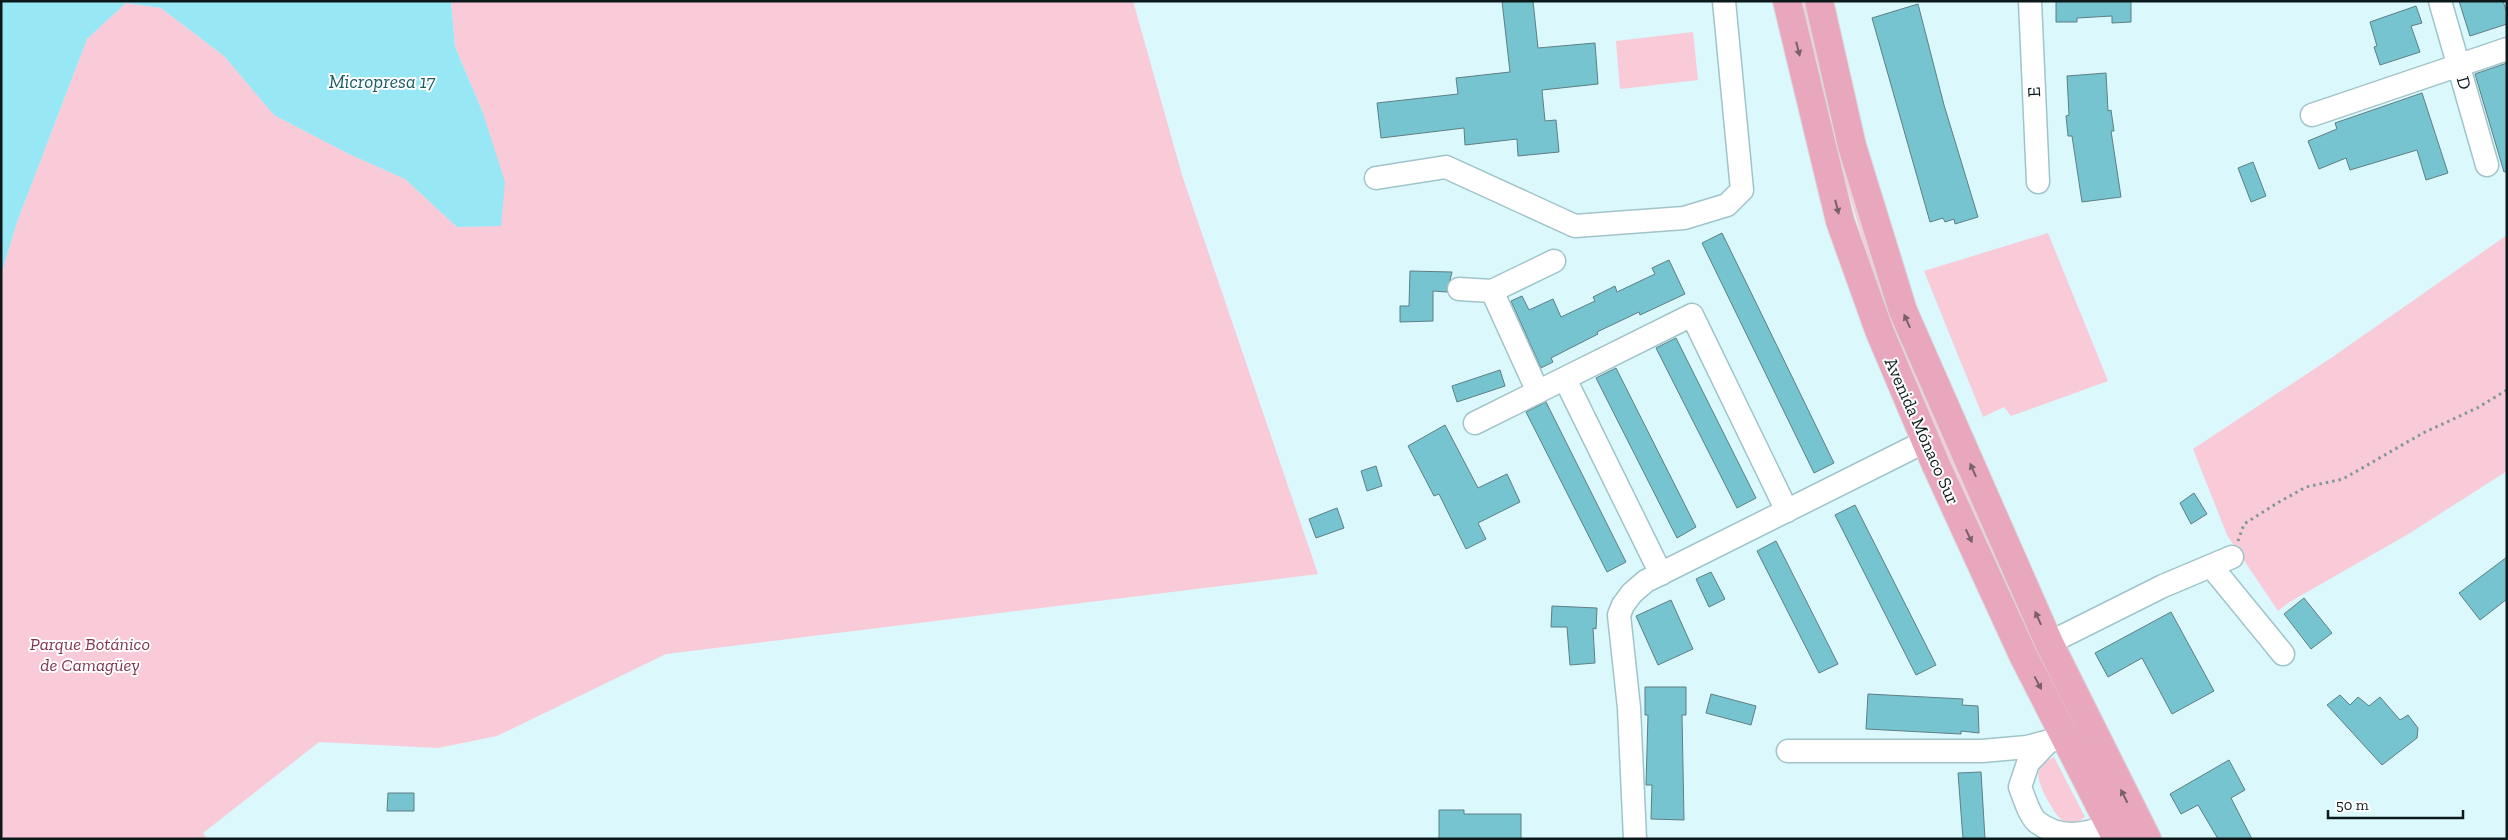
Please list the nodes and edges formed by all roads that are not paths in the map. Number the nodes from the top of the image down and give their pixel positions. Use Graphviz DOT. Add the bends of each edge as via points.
graph roads {
  1 [pos="1724,1"];
  2 [pos="1787,1"];
  3 [pos="1819,1"];
  4 [pos="2030,1"];
  5 [pos="2440,1"];
  6 [pos="2507,49"];
  7 [pos="2458,64"];
  8 [pos="2312,114"];
  9 [pos="2487,165"];
  10 [pos="1376,178"];
  11 [pos="2038,182"];
  12 [pos="1554,261"];
  13 [pos="1459,289"];
  14 [pos="1492,292"];
  15 [pos="1565,379"];
  16 [pos="1538,392"];
  17 [pos="1474,423"];
  18 [pos="1926,441"];
  19 [pos="1787,511"];
  20 [pos="2232,557"];
  21 [pos="2211,566"];
  22 [pos="1661,574"];
  23 [pos="2049,643"];
  24 [pos="2283,654"];
  25 [pos="2023,656"];
  26 [pos="2067,734"];
  27 [pos="1788,751"];
  28 [pos="2114,832"];
  29 [pos="1635,839"];
  30 [pos="2148,839"];
  1 -- 10 [label="street" via="1742,190 1727,205 1684,218 1575,226 1446,167"];
  2 -- 18 [label="main road, Avenida Mónaco Sur, one-way" via="1840,221 1879,330"];
  23 -- 3 [label="main road, Avenida Mónaco Sur, one-way" via="1903,311 1852,146"];
  4 -- 11 [label="street, E"];
  5 -- 7 [label="street, D"];
  6 -- 7 [label="street"];
  7 -- 8 [label="street"];
  7 -- 9 [label="street, D"];
  12 -- 14 [label="street"];
  13 -- 14 [label="street"];
  14 -- 16 [label="street"];
  15 -- 16 [label="street"];
  15 -- 19 [label="street" via="1692,315"];
  15 -- 22 [label="street"];
  16 -- 17 [label="street"];
  18 -- 19 [label="street"];
  18 -- 25 [label="main road, Avenida Mónaco Sur, one-way"];
  19 -- 22 [label="street"];
  20 -- 21 [label="street"];
  21 -- 23 [label="street" via="2163,586"];
  21 -- 24 [label="street"];
  22 -- 29 [label="street" via="1632,593 1619,615 1629,708"];
  23 -- 25 [label="main road"];
  23 -- 26 [label="main road, Avenida Mónaco Sur"];
  25 -- 26 [label="main road, Avenida Mónaco Sur, one-way"];
  26 -- 27 [label="street" via="2027,747 1982,751"];
  26 -- 28 [label="main road, Avenida Mónaco Sur"];
  26 -- 28 [label="street" via="2028,763 2020,787 2036,822 2070,836"];
  30 -- 26 [label="main road, Avenida Mónaco Sur, one-way"];
}
